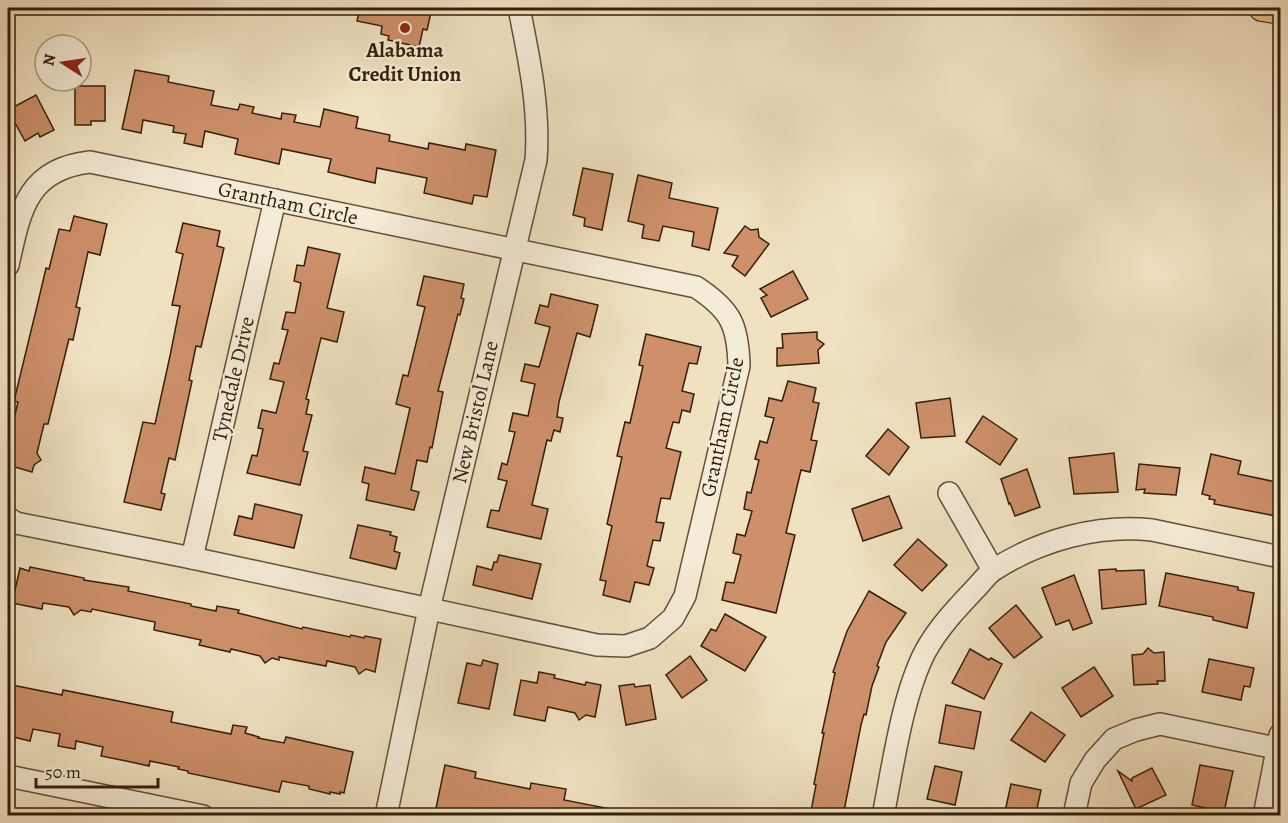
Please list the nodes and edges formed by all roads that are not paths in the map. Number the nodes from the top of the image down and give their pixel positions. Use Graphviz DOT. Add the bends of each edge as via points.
graph roads {
  1 [pos="519,8"];
  2 [pos="1262,8"];
  3 [pos="1281,11"];
  4 [pos="274,200"];
  5 [pos="514,249"];
  6 [pos="8,264"];
  7 [pos="949,493"];
  8 [pos="8,518"];
  9 [pos="1281,557"];
  10 [pos="192,558"];
  11 [pos="993,570"];
  12 [pos="429,609"];
  13 [pos="1280,744"];
  14 [pos="8,776"];
  15 [pos="203,816"];
  16 [pos="386,816"];
  17 [pos="883,816"];
  18 [pos="1074,816"];
  19 [pos="1264,816"];
  1 -- 5 [label="street, New Bristol Lane" via="538,136 536,160"];
  2 -- 3 [label="main road"];
  4 -- 5 [label="street, Grantham Circle"];
  4 -- 6 [label="street, Grantham Circle" via="90,162 74,164 45,179 25,202"];
  4 -- 10 [label="street, Tynedale Drive"];
  5 -- 12 [label="street, New Bristol Lane"];
  5 -- 12 [label="street, Grantham Circle" via="696,287 716,300 728,316 738,339 739,366 685,596 673,618 650,638 626,646 597,645"];
  7 -- 11 [label="street"];
  8 -- 10 [label="street, Grantham Circle" via="16,523"];
  9 -- 11 [label="street" via="1131,528 1070,537"];
  10 -- 12 [label="street, Grantham Circle"];
  11 -- 17 [label="street" via="948,617 925,652 910,690"];
  12 -- 16 [label="street, New Bristol Lane"];
  13 -- 18 [label="street" via="1160,724 1136,730 1114,739 1095,760 1081,783"];
  13 -- 19 [label="street"];
  14 -- 15 [label="street"];
}
